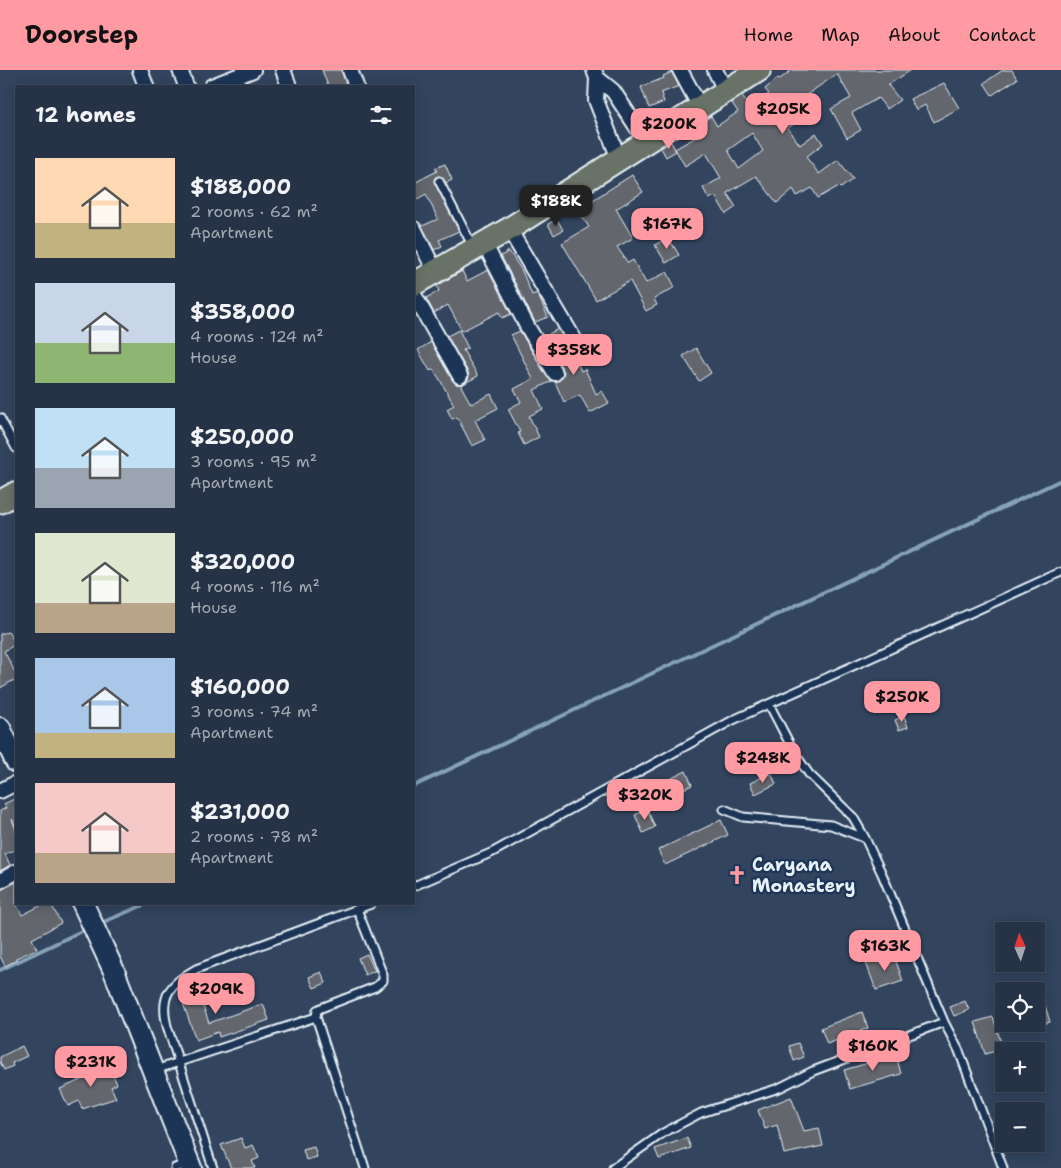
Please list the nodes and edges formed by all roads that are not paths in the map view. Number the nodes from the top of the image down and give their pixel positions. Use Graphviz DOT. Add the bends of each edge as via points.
graph roads {
  1 [pos="140,70"];
  2 [pos="180,70"];
  3 [pos="253,70"];
  4 [pos="283,70"];
  5 [pos="350,70"];
  6 [pos="680,70"];
  7 [pos="715,70"];
  8 [pos="760,70"];
  9 [pos="596,74"];
  10 [pos="146,85"];
  11 [pos="186,85"];
  12 [pos="215,85"];
  13 [pos="289,85"];
  14 [pos="356,85"];
  15 [pos="725,90"];
  16 [pos="623,106"];
  17 [pos="700,106"];
  18 [pos="602,118"];
  19 [pos="646,141"];
  20 [pos="619,159"];
  21 [pos="439,181"];
  22 [pos="509,229"];
  23 [pos="415,231"];
  24 [pos="479,246"];
  25 [pos="435,271"];
  26 [pos="415,283"];
  27 [pos="415,297"];
  28 [pos="577,344"];
  29 [pos="555,373"];
  30 [pos="460,376"];
  31 [pos="0,418"];
  32 [pos="15,446"];
  33 [pos="15,494"];
  34 [pos="0,502"];
  35 [pos="1061,572"];
  36 [pos="769,704"];
  37 [pos="0,728"];
  38 [pos="15,760"];
  39 [pos="15,784"];
  40 [pos="0,791"];
  41 [pos="724,809"];
  42 [pos="864,838"];
  43 [pos="15,873"];
  44 [pos="0,881"];
  45 [pos="415,886"];
  46 [pos="83,905"];
  47 [pos="369,905"];
  48 [pos="357,910"];
  49 [pos="316,1017"];
  50 [pos="944,1022"];
  51 [pos="178,1064"];
  52 [pos="154,1071"];
  53 [pos="185,1166"];
  54 [pos="213,1168"];
  55 [pos="365,1168"];
  56 [pos="613,1168"];
  57 [pos="1003,1168"];
  1 -- 10 [label="street"];
  2 -- 11 [label="street"];
  3 -- 12 [label="street"];
  4 -- 13 [label="street"];
  5 -- 14 [label="street"];
  6 -- 17 [label="street"];
  7 -- 15 [label="street"];
  8 -- 15 [label="main road"];
  9 -- 16 [label="street"];
  9 -- 18 [label="street" via="596,100"];
  15 -- 17 [label="main road"];
  16 -- 18 [label="street"];
  16 -- 19 [label="street"];
  17 -- 19 [label="main road"];
  18 -- 20 [label="street"];
  19 -- 20 [label="main road"];
  20 -- 22 [label="main road"];
  21 -- 24 [label="lane"];
  22 -- 24 [label="main road"];
  22 -- 28 [label="street"];
  23 -- 25 [label="street"];
  24 -- 25 [label="main road"];
  24 -- 29 [label="street"];
  25 -- 26 [label="main road"];
  27 -- 30 [label="street"];
  31 -- 32 [label="lane"];
  33 -- 34 [label="main road"];
  35 -- 36 [label="lane"];
  36 -- 42 [label="lane" via="795,754 810,774 853,817"];
  36 -- 45 [label="lane" via="733,720 493,852"];
  37 -- 38 [label="street"];
  39 -- 40 [label="street"];
  41 -- 42 [label="lane" via="743,817 831,825"];
  42 -- 50 [label="lane"];
  43 -- 44 [label="street"];
  46 -- 52 [label="street"];
  47 -- 48 [label="lane"];
  48 -- 49 [label="lane" via="383,981 317,1010"];
  48 -- 51 [label="lane" via="196,969 177,980 167,995 164,1016"];
  49 -- 51 [label="lane"];
  49 -- 55 [label="lane"];
  50 -- 56 [label="lane" via="779,1088 701,1113 663,1133"];
  50 -- 57 [label="lane" via="959,1051"];
  51 -- 52 [label="lane"];
  51 -- 54 [label="lane"];
  52 -- 53 [label="street"];
}
